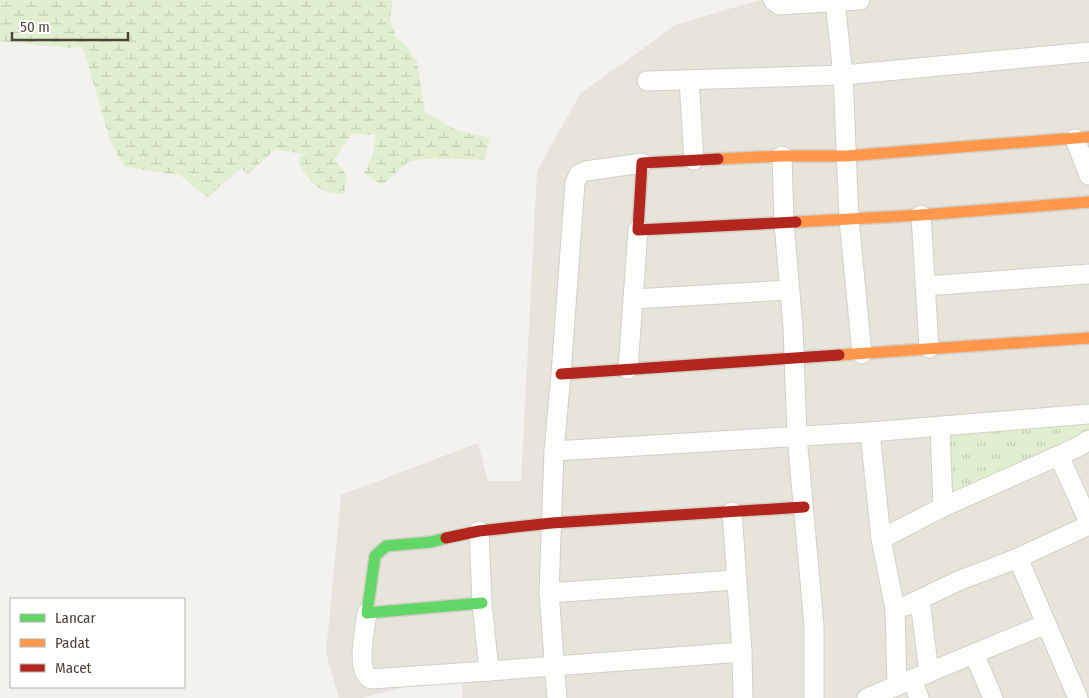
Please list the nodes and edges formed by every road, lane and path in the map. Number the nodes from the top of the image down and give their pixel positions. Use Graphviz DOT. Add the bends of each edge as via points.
graph roads {
  1 [pos="773,0"];
  2 [pos="860,0"];
  3 [pos="835,2"];
  4 [pos="1089,52"];
  5 [pos="843,75"];
  6 [pos="647,81"];
  7 [pos="689,81"];
  8 [pos="1082,138"];
  9 [pos="782,156"];
  10 [pos="846,156"];
  11 [pos="694,160"];
  12 [pos="642,163"];
  13 [pos="1089,174"];
  14 [pos="1089,202"];
  15 [pos="920,215"];
  16 [pos="849,219"];
  17 [pos="784,223"];
  18 [pos="638,230"];
  19 [pos="1089,274"];
  20 [pos="925,286"];
  21 [pos="789,290"];
  22 [pos="634,299"];
  23 [pos="1089,338"];
  24 [pos="929,348"];
  25 [pos="862,354"];
  26 [pos="795,358"];
  27 [pos="628,369"];
  28 [pos="562,374"];
  29 [pos="1089,414"];
  30 [pos="940,426"];
  31 [pos="870,432"];
  32 [pos="797,436"];
  33 [pos="1089,440"];
  34 [pos="554,450"];
  35 [pos="1060,456"];
  36 [pos="804,506"];
  37 [pos="943,507"];
  38 [pos="732,512"];
  39 [pos="552,523"];
  40 [pos="1089,524"];
  41 [pos="479,532"];
  42 [pos="881,539"];
  43 [pos="1018,558"];
  44 [pos="736,580"];
  45 [pos="549,593"];
  46 [pos="920,600"];
  47 [pos="482,603"];
  48 [pos="895,609"];
  49 [pos="367,613"];
  50 [pos="1046,624"];
  51 [pos="742,652"];
  52 [pos="974,654"];
  53 [pos="554,665"];
  54 [pos="489,671"];
  55 [pos="913,679"];
  56 [pos="1089,695"];
  57 [pos="873,697"];
  58 [pos="557,698"];
  59 [pos="742,698"];
  60 [pos="814,698"];
  61 [pos="919,698"];
  62 [pos="993,698"];
  63 [pos="1079,698"];
  1 -- 3 [label="street" via="779,5"];
  2 -- 3 [label="street"];
  3 -- 5 [label="street"];
  4 -- 5 [label="street"];
  5 -- 7 [label="street"];
  5 -- 10 [label="street"];
  6 -- 7 [label="street"];
  7 -- 11 [label="street"];
  8 -- 10 [label="street"];
  8 -- 13 [label="street"];
  9 -- 10 [label="street"];
  9 -- 11 [label="street"];
  9 -- 17 [label="street"];
  10 -- 16 [label="street"];
  11 -- 12 [label="street"];
  12 -- 18 [label="street"];
  12 -- 28 [label="street" via="586,171 576,178"];
  14 -- 15 [label="street"];
  15 -- 16 [label="street"];
  15 -- 20 [label="street"];
  16 -- 17 [label="street"];
  16 -- 25 [label="street"];
  17 -- 18 [label="street"];
  17 -- 21 [label="street"];
  18 -- 22 [label="street"];
  19 -- 20 [label="street"];
  20 -- 24 [label="street"];
  21 -- 22 [label="street"];
  21 -- 26 [label="street"];
  22 -- 27 [label="street"];
  23 -- 24 [label="street"];
  24 -- 25 [label="street"];
  25 -- 26 [label="street"];
  26 -- 27 [label="street"];
  26 -- 32 [label="street"];
  27 -- 28 [label="street"];
  28 -- 34 [label="street"];
  29 -- 30 [label="street"];
  30 -- 31 [label="street"];
  30 -- 37 [label="street"];
  31 -- 32 [label="street"];
  31 -- 42 [label="street"];
  32 -- 34 [label="street"];
  32 -- 36 [label="street"];
  33 -- 35 [label="street"];
  34 -- 39 [label="street"];
  35 -- 37 [label="street"];
  35 -- 40 [label="street"];
  36 -- 38 [label="street"];
  36 -- 60 [label="street" via="814,626"];
  37 -- 42 [label="street"];
  38 -- 39 [label="street"];
  38 -- 44 [label="street"];
  39 -- 41 [label="street"];
  39 -- 45 [label="street"];
  40 -- 43 [label="street"];
  41 -- 47 [label="street"];
  41 -- 49 [label="street" via="431,542 386,546 380,550 373,564"];
  42 -- 48 [label="street"];
  43 -- 46 [label="street"];
  43 -- 50 [label="street"];
  44 -- 45 [label="street"];
  44 -- 51 [label="street"];
  45 -- 53 [label="street"];
  46 -- 48 [label="street"];
  46 -- 55 [label="street"];
  47 -- 49 [label="street"];
  47 -- 54 [label="street"];
  48 -- 55 [label="street"];
  49 -- 54 [label="street" via="362,656 363,671 371,680"];
  50 -- 52 [label="street"];
  50 -- 63 [label="street"];
  51 -- 53 [label="street"];
  51 -- 59 [label="street"];
  52 -- 55 [label="street"];
  52 -- 62 [label="street"];
  53 -- 54 [label="street"];
  53 -- 58 [label="street"];
  55 -- 57 [label="street"];
  55 -- 61 [label="street"];
  56 -- 63 [label="street"];
}
